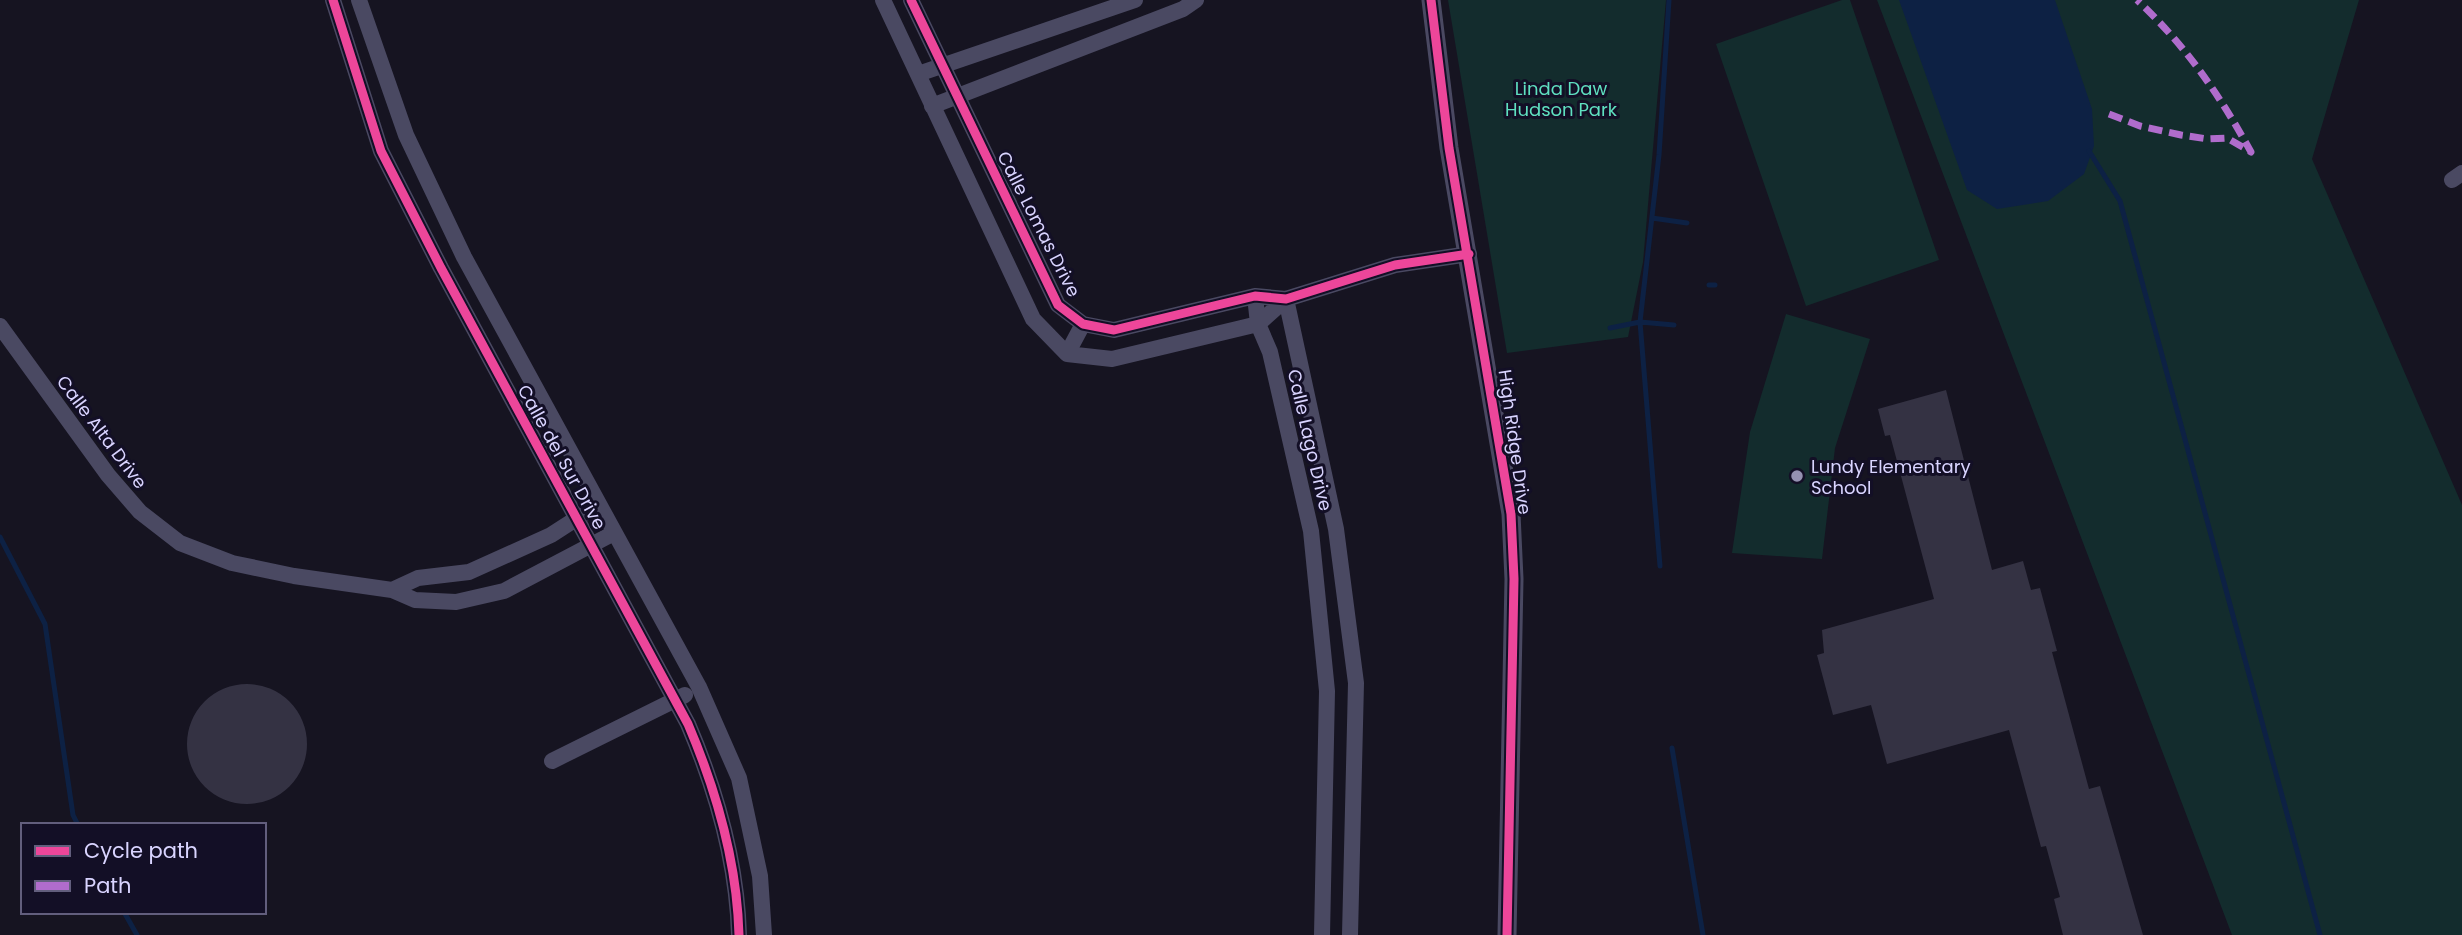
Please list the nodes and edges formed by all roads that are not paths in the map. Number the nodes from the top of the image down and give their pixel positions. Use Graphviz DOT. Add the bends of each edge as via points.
graph roads {
  1 [pos="359,0"];
  2 [pos="883,0"];
  3 [pos="911,0"];
  4 [pos="1135,0"];
  5 [pos="1196,0"];
  6 [pos="1431,0"];
  7 [pos="339,1"];
  8 [pos="943,66"];
  9 [pos="918,74"];
  10 [pos="957,96"];
  11 [pos="932,106"];
  12 [pos="1026,238"];
  13 [pos="1002,252"];
  14 [pos="1469,254"];
  15 [pos="464,257"];
  16 [pos="441,268"];
  17 [pos="1255,296"];
  18 [pos="1286,299"];
  19 [pos="1083,324"];
  20 [pos="1258,324"];
  21 [pos="0,326"];
  22 [pos="1067,354"];
  23 [pos="599,504"];
  24 [pos="577,518"];
  25 [pos="614,533"];
  26 [pos="593,547"];
  27 [pos="452,574"];
  28 [pos="392,590"];
  29 [pos="1344,594"];
  30 [pos="1318,596"];
  31 [pos="456,602"];
  32 [pos="699,687"];
  33 [pos="677,699"];
  34 [pos="552,761"];
  35 [pos="1323,898"];
  36 [pos="1351,899"];
  37 [pos="739,935"];
  38 [pos="764,935"];
  39 [pos="1322,935"];
  40 [pos="1350,935"];
  41 [pos="1507,935"];
  1 -- 15 [label="street, Calle del Sur Drive" via="406,135"];
  2 -- 9 [label="street"];
  3 -- 8 [label="street, Calle Lomas Drive"];
  4 -- 8 [label="street"];
  5 -- 10 [label="street" via="1183,9"];
  6 -- 14 [label="street, High Ridge Drive" via="1449,148"];
  7 -- 16 [label="street, Calle del Sur Drive" via="381,151"];
  8 -- 9 [label="street"];
  8 -- 10 [label="street, Calle Lomas Drive"];
  9 -- 11 [label="street"];
  10 -- 11 [label="street"];
  10 -- 12 [label="street, Calle Lomas Drive"];
  11 -- 13 [label="street"];
  12 -- 13 [label="street, Calle Lomas Drive"];
  12 -- 19 [label="street, Calle Lomas Drive" via="1058,305"];
  13 -- 22 [label="street" via="1033,319"];
  14 -- 18 [label="street" via="1395,265"];
  14 -- 41 [label="street, High Ridge Drive" via="1511,514 1514,579"];
  15 -- 16 [label="street"];
  15 -- 23 [label="street, Calle del Sur Drive"];
  16 -- 24 [label="street, Calle del Sur Drive"];
  17 -- 18 [label="street"];
  17 -- 19 [label="street" via="1114,330"];
  17 -- 20 [label="street, Calle Lago Drive"];
  18 -- 20 [label="street"];
  18 -- 29 [label="street, Calle Lago Drive" via="1336,529"];
  19 -- 22 [label="street"];
  20 -- 22 [label="street" via="1112,359"];
  20 -- 30 [label="street, Calle Lago Drive" via="1270,352 1311,531"];
  21 -- 28 [label="street, Calle Alta Drive" via="108,475 140,512 180,543 232,564"];
  23 -- 24 [label="street, Calle Alta Drive"];
  23 -- 25 [label="street, Calle del Sur Drive"];
  24 -- 26 [label="street, Calle del Sur Drive"];
  24 -- 27 [label="street, Calle Alta Drive" via="511,555"];
  25 -- 26 [label="street, Calle Alta Drive"];
  25 -- 32 [label="street, Calle del Sur Drive"];
  26 -- 31 [label="street, Calle Alta Drive" via="504,591"];
  26 -- 33 [label="street, Calle del Sur Drive"];
  27 -- 28 [label="street, Calle Alta Drive" via="418,578"];
  27 -- 31 [label="street"];
  28 -- 31 [label="street, Calle Alta Drive" via="415,600"];
  29 -- 30 [label="street"];
  29 -- 36 [label="street, Calle Lago Drive" via="1356,683"];
  30 -- 35 [label="street, Calle Lago Drive" via="1327,691"];
  32 -- 33 [label="street"];
  32 -- 38 [label="street, Calle del Sur Drive" via="738,778 760,876"];
  33 -- 34 [label="street"];
  33 -- 37 [label="street, Calle del Sur Drive" via="711,780 730,845"];
  35 -- 36 [label="street"];
  35 -- 39 [label="street, Calle Lago Drive"];
  36 -- 40 [label="street, Calle Lago Drive"];
}
